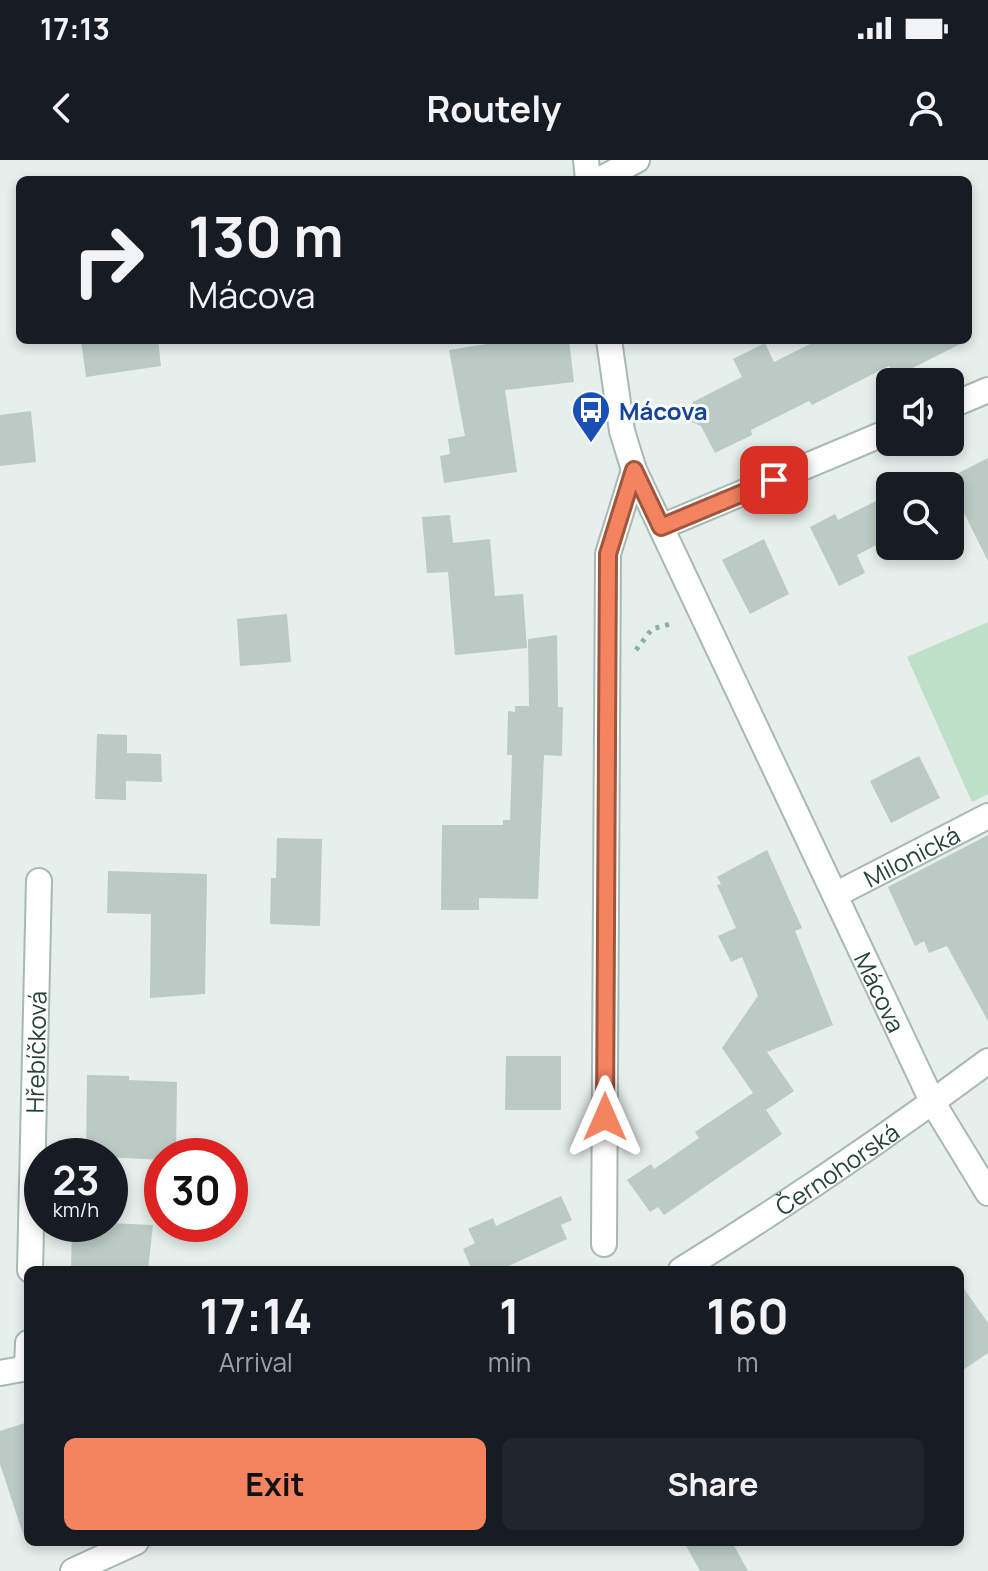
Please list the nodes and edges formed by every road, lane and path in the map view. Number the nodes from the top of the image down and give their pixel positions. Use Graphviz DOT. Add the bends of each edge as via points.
graph roads {
  1 [pos="637,160"];
  2 [pos="607,176"];
  3 [pos="610,344"];
  4 [pos="988,390"];
  5 [pos="964,400"];
  6 [pos="876,437"];
  7 [pos="634,470"];
  8 [pos="661,527"];
  9 [pos="676,623"];
  10 [pos="608,661"];
  11 [pos="988,816"];
  12 [pos="39,881"];
  13 [pos="835,895"];
  14 [pos="988,1061"];
  15 [pos="933,1103"];
  16 [pos="988,1193"];
  17 [pos="604,1244"];
  18 [pos="30,1266"];
  19 [pos="687,1266"];
  20 [pos="24,1369"];
  21 [pos="0,1373"];
  22 [pos="127,1546"];
  23 [pos="73,1571"];
  1 -- 2 [label="street"];
  3 -- 7 [label="street, Mácova" via="622,431"];
  4 -- 5 [label="street"];
  6 -- 8 [label="street"];
  7 -- 8 [label="street, Mácova"];
  7 -- 10 [label="street" via="608,554"];
  8 -- 13 [label="street, Mácova"];
  9 -- 10 [label="path" via="652,629 634,653"];
  10 -- 17 [label="street"];
  11 -- 13 [label="street, Milonická"];
  12 -- 18 [label="street, Hřebíčková"];
  13 -- 15 [label="street, Mácova"];
  14 -- 15 [label="street, Černohorská"];
  15 -- 16 [label="street, Mácova"];
  15 -- 19 [label="street, Černohorská"];
  20 -- 21 [label="street"];
  22 -- 23 [label="street"];
}
